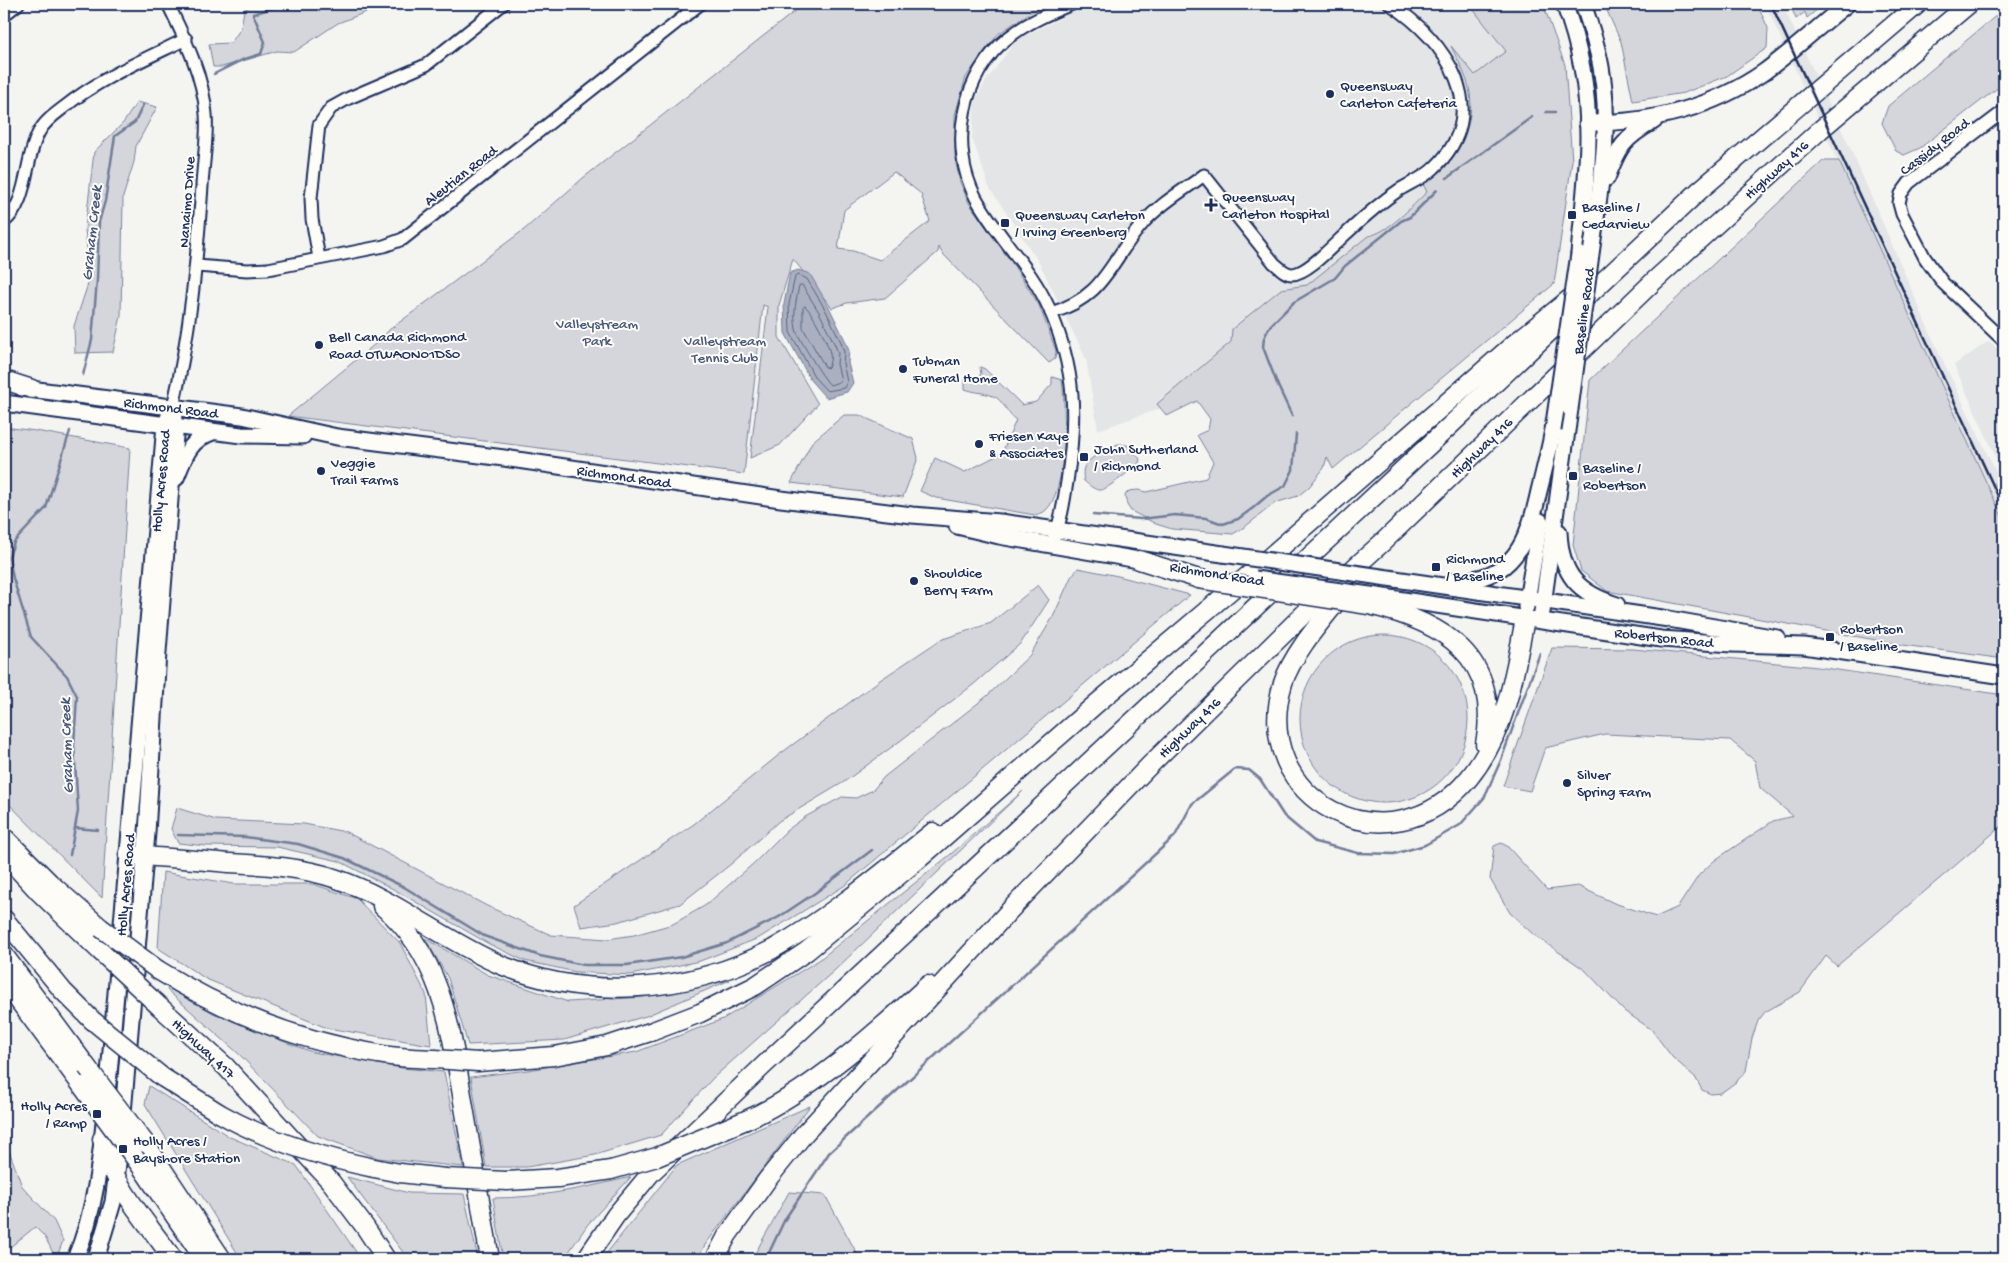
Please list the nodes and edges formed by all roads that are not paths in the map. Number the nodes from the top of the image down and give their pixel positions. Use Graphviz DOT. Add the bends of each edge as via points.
graph roads {
  1 [pos="18,4"];
  2 [pos="168,4"];
  3 [pos="503,4"];
  4 [pos="700,4"];
  5 [pos="1072,4"];
  6 [pos="1390,4"];
  7 [pos="1564,4"];
  8 [pos="1583,4"];
  9 [pos="1846,4"];
  10 [pos="1918,4"];
  11 [pos="1969,4"];
  12 [pos="4,15"];
  13 [pos="186,39"];
  14 [pos="2004,111"];
  15 [pos="1664,116"];
  16 [pos="1587,123"];
  17 [pos="1606,123"];
  18 [pos="1700,190"];
  19 [pos="1599,198"];
  20 [pos="4,222"];
  21 [pos="319,258"];
  22 [pos="197,266"];
  23 [pos="1051,313"];
  24 [pos="2004,341"];
  25 [pos="4,380"];
  26 [pos="4,386"];
  27 [pos="32,389"];
  28 [pos="4,403"];
  29 [pos="173,407"];
  30 [pos="170,426"];
  31 [pos="1554,430"];
  32 [pos="215,432"];
  33 [pos="337,437"];
  34 [pos="171,490"];
  35 [pos="1558,497"];
  36 [pos="912,515"];
  37 [pos="1057,529"];
  38 [pos="1384,541"];
  39 [pos="1051,544"];
  40 [pos="1140,560"];
  41 [pos="1411,582"];
  42 [pos="1528,598"];
  43 [pos="1373,601"];
  44 [pos="1544,601"];
  45 [pos="1533,619"];
  46 [pos="1669,619"];
  47 [pos="1804,646"];
  48 [pos="2004,676"];
  49 [pos="1096,704"];
  50 [pos="1479,764"];
  51 [pos="4,837"];
  52 [pos="4,854"];
  53 [pos="136,855"];
  54 [pos="353,886"];
  55 [pos="1011,909"];
  56 [pos="4,919"];
  57 [pos="4,955"];
  58 [pos="4,981"];
  59 [pos="102,1139"];
  60 [pos="116,1179"];
  61 [pos="75,1259"];
  62 [pos="96,1259"];
  63 [pos="172,1259"];
  64 [pos="204,1259"];
  65 [pos="222,1259"];
  66 [pos="386,1259"];
  67 [pos="490,1259"];
  68 [pos="586,1259"];
  69 [pos="714,1259"];
  1 -- 12 [label="street"];
  2 -- 13 [label="street, Nanaimo Drive"];
  3 -- 21 [label="street" via="426,65 331,108 319,125 311,198"];
  4 -- 21 [label="street, Aleutian Road" via="403,239 384,246"];
  5 -- 23 [label="street" via="1035,20 995,49 976,77 968,96 961,136 966,172 976,198 1030,276"];
  6 -- 23 [label="street" via="1431,37 1447,58 1460,84 1463,110 1456,140 1435,168 1374,207 1319,258 1292,274 1274,263 1204,175 1166,200 1144,222 1102,282 1089,295"];
  7 -- 16 [label="main road, Baseline Road" via="1581,64"];
  8 -- 17 [label="main road, Baseline Road" via="1601,66"];
  9 -- 15 [label="main road" via="1748,82 1714,99"];
  10 -- 18 [label="highway"];
  11 -- 38 [label="highway, Highway 416" via="1820,130 1709,230"];
  13 -- 20 [label="street" via="105,79 55,114 40,130 20,196 12,216"];
  13 -- 22 [label="street, Nanaimo Drive" via="198,73 206,114"];
  14 -- 24 [label="street, Cassidy Road" via="1909,183 1899,203 1924,258 1943,283"];
  15 -- 17 [label="main road"];
  15 -- 19 [label="main road" via="1622,144"];
  16 -- 17 [label="main road"];
  16 -- 31 [label="main road, Baseline Road, bridge" via="1579,254"];
  17 -- 19 [label="main road, Baseline Road"];
  18 -- 49 [label="highway" via="1626,248"];
  18 -- 68 [label="highway" via="702,1123 616,1215"];
  19 -- 35 [label="main road, Baseline Road, bridge"];
  21 -- 22 [label="street, Aleutian Road" via="268,269"];
  22 -- 29 [label="street, Nanaimo Drive"];
  23 -- 37 [label="street" via="1066,355 1072,386 1073,420 1073,443"];
  25 -- 27 [label="highway"];
  26 -- 27 [label="main road, Richmond Road"];
  27 -- 29 [label="main road, Richmond Road"];
  28 -- 30 [label="main road, Richmond Road"];
  29 -- 30 [label="main road, Holly Acres Road"];
  29 -- 33 [label="main road, Richmond Road" via="242,416"];
  30 -- 32 [label="main road, Richmond Road"];
  30 -- 34 [label="main road, Holly Acres Road"];
  30 -- 53 [label="main road, Holly Acres Road"];
  31 -- 41 [label="main road" via="1529,530 1510,562 1476,580"];
  31 -- 42 [label="main road, Baseline Road"];
  32 -- 33 [label="main road, Richmond Road"];
  32 -- 34 [label="main road" via="201,436 193,444"];
  33 -- 36 [label="main road, Richmond Road"];
  34 -- 53 [label="main road, Holly Acres Road"];
  35 -- 44 [label="main road, Baseline Road"];
  35 -- 46 [label="main road" via="1562,555 1578,585 1597,598"];
  36 -- 37 [label="main road, Richmond Road"];
  36 -- 39 [label="main road, Richmond Road" via="999,536"];
  37 -- 39 [label="street"];
  37 -- 41 [label="main road, Richmond Road, bridge"];
  38 -- 50 [label="highway" via="1316,628 1286,676 1278,715 1287,761 1298,781 1324,806 1348,818 1375,823 1411,819 1433,810 1463,785"];
  38 -- 55 [label="highway, Highway 416" via="1312,606 1149,766"];
  39 -- 40 [label="main road, Richmond Road"];
  40 -- 43 [label="highway, bridge" via="1202,575"];
  41 -- 42 [label="main road, Richmond Road"];
  42 -- 44 [label="main road, Robertson Road"];
  42 -- 45 [label="main road, Baseline Road"];
  43 -- 45 [label="main road"];
  43 -- 50 [label="highway" via="1439,630 1468,656 1480,677 1486,705 1487,733"];
  44 -- 45 [label="main road, Baseline Road"];
  44 -- 46 [label="main road, Robertson Road"];
  45 -- 47 [label="main road, Robertson Road" via="1660,639"];
  45 -- 50 [label="highway" via="1496,732"];
  46 -- 47 [label="main road, Robertson Road"];
  47 -- 48 [label="main road, Robertson Road"];
  49 -- 51 [label="highway, bridge" via="883,889 807,951 755,986 700,1014 607,1046 554,1056 478,1062 378,1055 242,1015 158,970 101,928"];
  49 -- 54 [label="highway" via="817,921 759,956 698,978 661,985 608,988 539,978 488,959"];
  52 -- 66 [label="highway, Highway 417, bridge" via="100,951 226,1067 331,1182"];
  53 -- 54 [label="highway" via="300,870"];
  53 -- 59 [label="main road, Holly Acres Road"];
  53 -- 60 [label="main road, Holly Acres Road"];
  54 -- 67 [label="highway" via="384,908 405,929 422,952 441,993"];
  55 -- 56 [label="highway, bridge" via="844,1057 800,1090 746,1120 657,1157 611,1170 507,1182 400,1173 333,1160 272,1138 219,1113 162,1077 92,1020 63,991"];
  55 -- 69 [label="highway" via="804,1134 767,1180"];
  57 -- 65 [label="highway, bridge" via="144,1143"];
  58 -- 64 [label="highway, bridge"];
  59 -- 60 [label="highway"];
  59 -- 61 [label="main road, Holly Acres Road" via="92,1207"];
  60 -- 62 [label="main road, Holly Acres Road" via="108,1222"];
  60 -- 63 [label="highway"];
}
